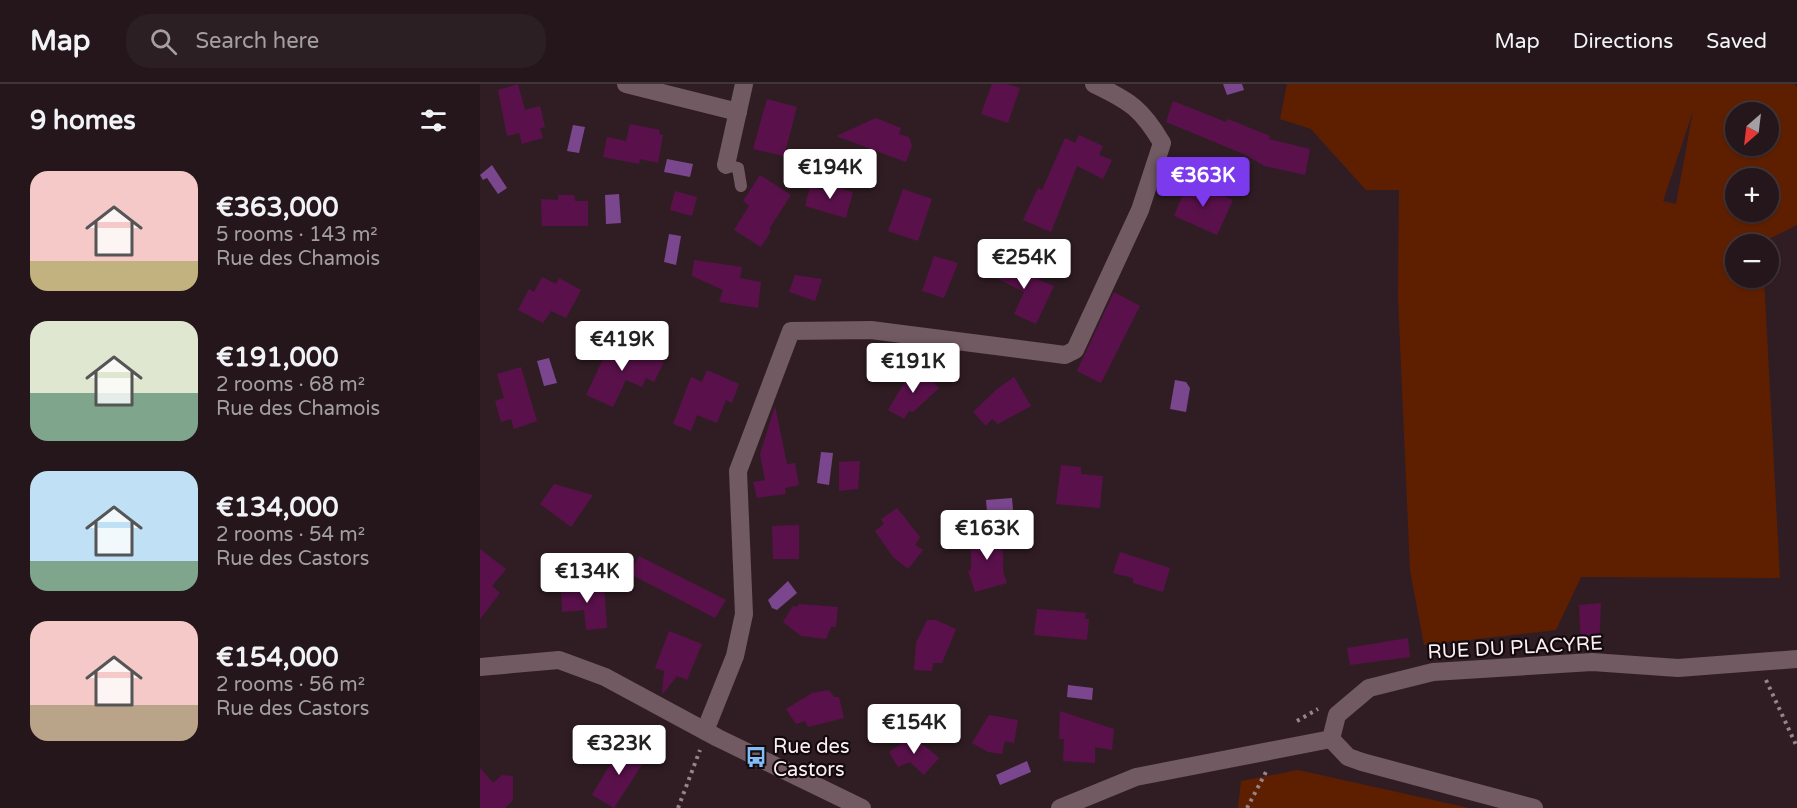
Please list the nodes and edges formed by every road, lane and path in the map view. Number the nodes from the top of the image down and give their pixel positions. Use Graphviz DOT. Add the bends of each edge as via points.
graph roads {
  1 [pos="626,84"];
  2 [pos="744,84"];
  3 [pos="1094,84"];
  4 [pos="738,112"];
  5 [pos="726,165"];
  6 [pos="741,186"];
  7 [pos="1797,659"];
  8 [pos="1761,663"];
  9 [pos="480,667"];
  10 [pos="705,731"];
  11 [pos="1331,739"];
  12 [pos="1797,747"];
  13 [pos="1268,769"];
  14 [pos="678,808"];
  15 [pos="862,808"];
  16 [pos="1060,808"];
  17 [pos="1247,808"];
  18 [pos="1534,808"];
  1 -- 4 [label="street"];
  2 -- 4 [label="street"];
  3 -- 10 [label="street" via="1115,93 1146,116 1161,143 1140,210 1075,350 1065,355 871,330 791,331 738,471 744,614 735,656"];
  4 -- 5 [label="street"];
  5 -- 6 [label="lane" via="738,168"];
  7 -- 8 [label="street, RUE DU PLACYRE"];
  8 -- 11 [label="street, RUE DU PLACYRE" via="1678,668 1592,662 1433,672 1369,688 1337,715"];
  8 -- 12 [label="path" via="1768,687"];
  9 -- 10 [label="street" via="559,660 605,677"];
  10 -- 14 [label="path"];
  10 -- 15 [label="street"];
  11 -- 16 [label="street" via="1136,777"];
  11 -- 18 [label="street" via="1353,759"];
  13 -- 17 [label="path"];
}
